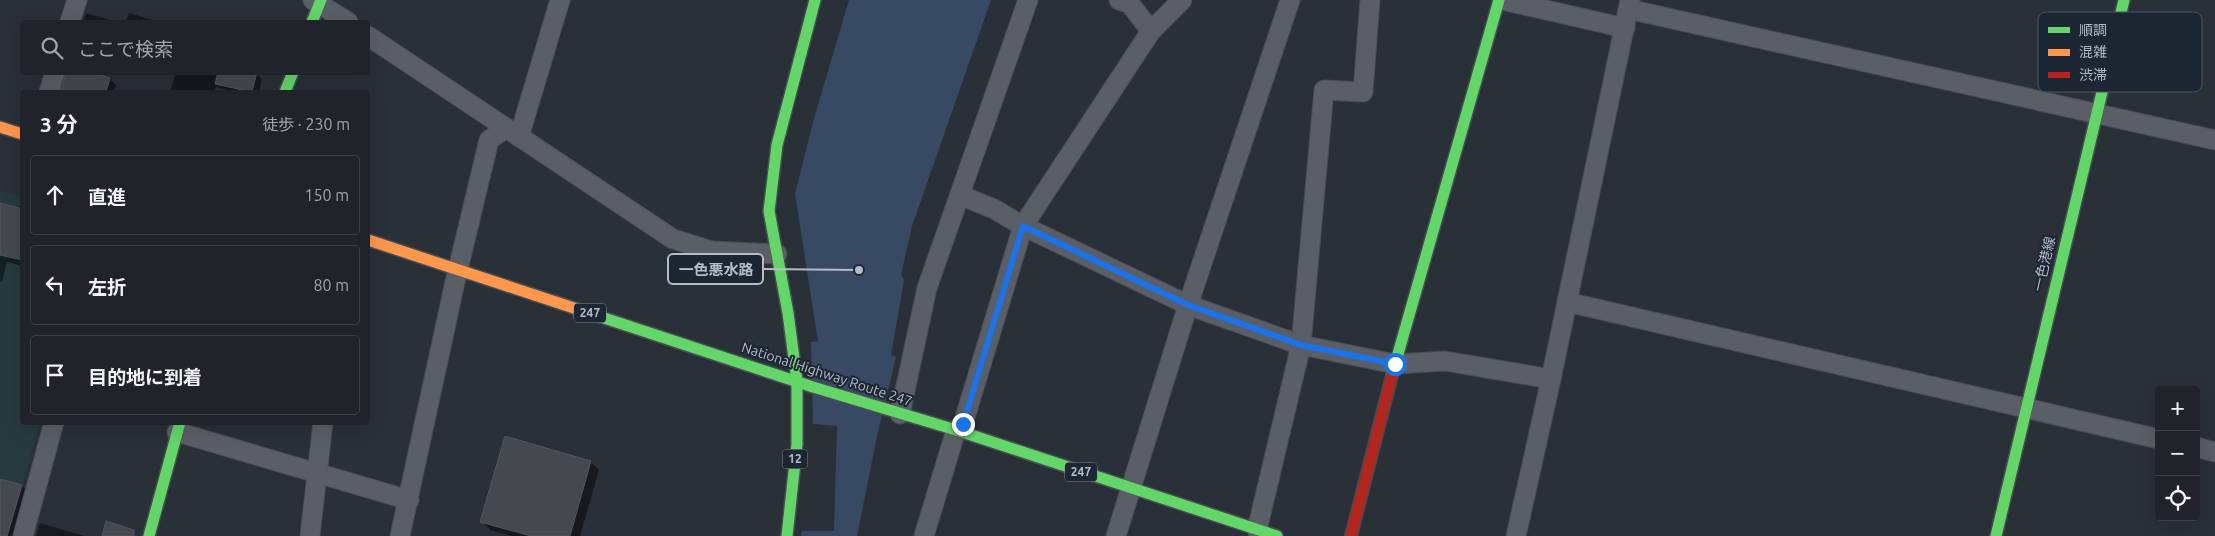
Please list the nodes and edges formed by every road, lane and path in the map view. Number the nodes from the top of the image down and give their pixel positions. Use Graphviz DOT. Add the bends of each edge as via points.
graph roads {
  1 [pos="77,0"];
  2 [pos="560,0"];
  3 [pos="816,0"];
  4 [pos="1028,0"];
  5 [pos="1118,0"];
  6 [pos="1182,0"];
  7 [pos="1290,0"];
  8 [pos="1370,0"];
  9 [pos="1501,0"];
  10 [pos="318,1"];
  11 [pos="1629,4"];
  12 [pos="71,20"];
  13 [pos="313,20"];
  14 [pos="345,20"];
  15 [pos="1624,28"];
  16 [pos="1151,30"];
  17 [pos="370,37"];
  18 [pos="54,75"];
  19 [pos="292,75"];
  20 [pos="50,90"];
  21 [pos="286,90"];
  22 [pos="2101,92"];
  23 [pos="2096,112"];
  24 [pos="0,127"];
  25 [pos="512,132"];
  26 [pos="20,133"];
  27 [pos="2215,140"];
  28 [pos="960,195"];
  29 [pos="1023,226"];
  30 [pos="370,241"];
  31 [pos="777,254"];
  32 [pos="458,270"];
  33 [pos="1567,302"];
  34 [pos="1188,305"];
  35 [pos="1301,345"];
  36 [pos="1395,364"];
  37 [pos="1551,379"];
  38 [pos="797,381"];
  39 [pos="2026,407"];
  40 [pos="892,412"];
  41 [pos="53,425"];
  42 [pos="179,425"];
  43 [pos="323,425"];
  44 [pos="956,430"];
  45 [pos="2155,437"];
  46 [pos="2200,449"];
  47 [pos="2215,452"];
  48 [pos="317,472"];
  49 [pos="1130,488"];
  50 [pos="409,500"];
  51 [pos="1257,530"];
  52 [pos="23,536"];
  53 [pos="149,536"];
  54 [pos="310,536"];
  55 [pos="400,536"];
  56 [pos="787,536"];
  57 [pos="924,536"];
  58 [pos="1116,536"];
  59 [pos="1277,536"];
  60 [pos="1351,536"];
  61 [pos="1516,536"];
  62 [pos="1996,536"];
  1 -- 12 [label="street"];
  2 -- 25 [label="street"];
  3 -- 31 [label="main road" via="777,145 769,211"];
  4 -- 28 [label="street"];
  5 -- 16 [label="street" via="1130,4"];
  6 -- 16 [label="street"];
  7 -- 34 [label="street"];
  8 -- 35 [label="street" via="1363,92 1324,90"];
  9 -- 15 [label="street"];
  9 -- 36 [label="main road"];
  10 -- 13 [label="main road"];
  10 -- 14 [label="street"];
  11 -- 15 [label="street"];
  11 -- 23 [label="street"];
  15 -- 33 [label="street"];
  16 -- 29 [label="street"];
  17 -- 25 [label="street"];
  18 -- 20 [label="street"];
  19 -- 21 [label="main road"];
  22 -- 23 [label="main road, 一色港線"];
  23 -- 27 [label="street"];
  23 -- 39 [label="main road, 一色港線"];
  24 -- 26 [label="main road"];
  25 -- 31 [label="street" via="673,239 712,251"];
  25 -- 32 [label="street" via="490,140"];
  28 -- 29 [label="street"];
  28 -- 40 [label="street" via="927,288"];
  29 -- 34 [label="street"];
  29 -- 44 [label="street" via="963,424"];
  30 -- 32 [label="main road, National Highway Route 247 / 247"];
  31 -- 38 [label="main road"];
  32 -- 38 [label="main road, National Highway Route 247 / 247"];
  32 -- 50 [label="street"];
  33 -- 37 [label="street"];
  33 -- 39 [label="street"];
  34 -- 35 [label="street"];
  34 -- 49 [label="street"];
  35 -- 36 [label="street"];
  35 -- 51 [label="street"];
  36 -- 37 [label="street" via="1445,361"];
  36 -- 60 [label="main road"];
  37 -- 61 [label="street"];
  38 -- 40 [label="main road, National Highway Route 247 / 247"];
  38 -- 56 [label="main road, 12" via="797,444"];
  39 -- 45 [label="street"];
  39 -- 62 [label="main road, 一色港線"];
  40 -- 44 [label="main road, National Highway Route 247 / 247"];
  41 -- 52 [label="street"];
  42 -- 48 [label="street"];
  42 -- 53 [label="main road"];
  43 -- 48 [label="street"];
  44 -- 49 [label="main road, National Highway Route 247 / 247"];
  44 -- 57 [label="street"];
  46 -- 47 [label="street"];
  48 -- 50 [label="street"];
  48 -- 54 [label="street"];
  49 -- 51 [label="main road, National Highway Route 247 / 247"];
  49 -- 58 [label="street"];
  50 -- 55 [label="street"];
  51 -- 59 [label="main road, National Highway Route 247 / 247"];
}
